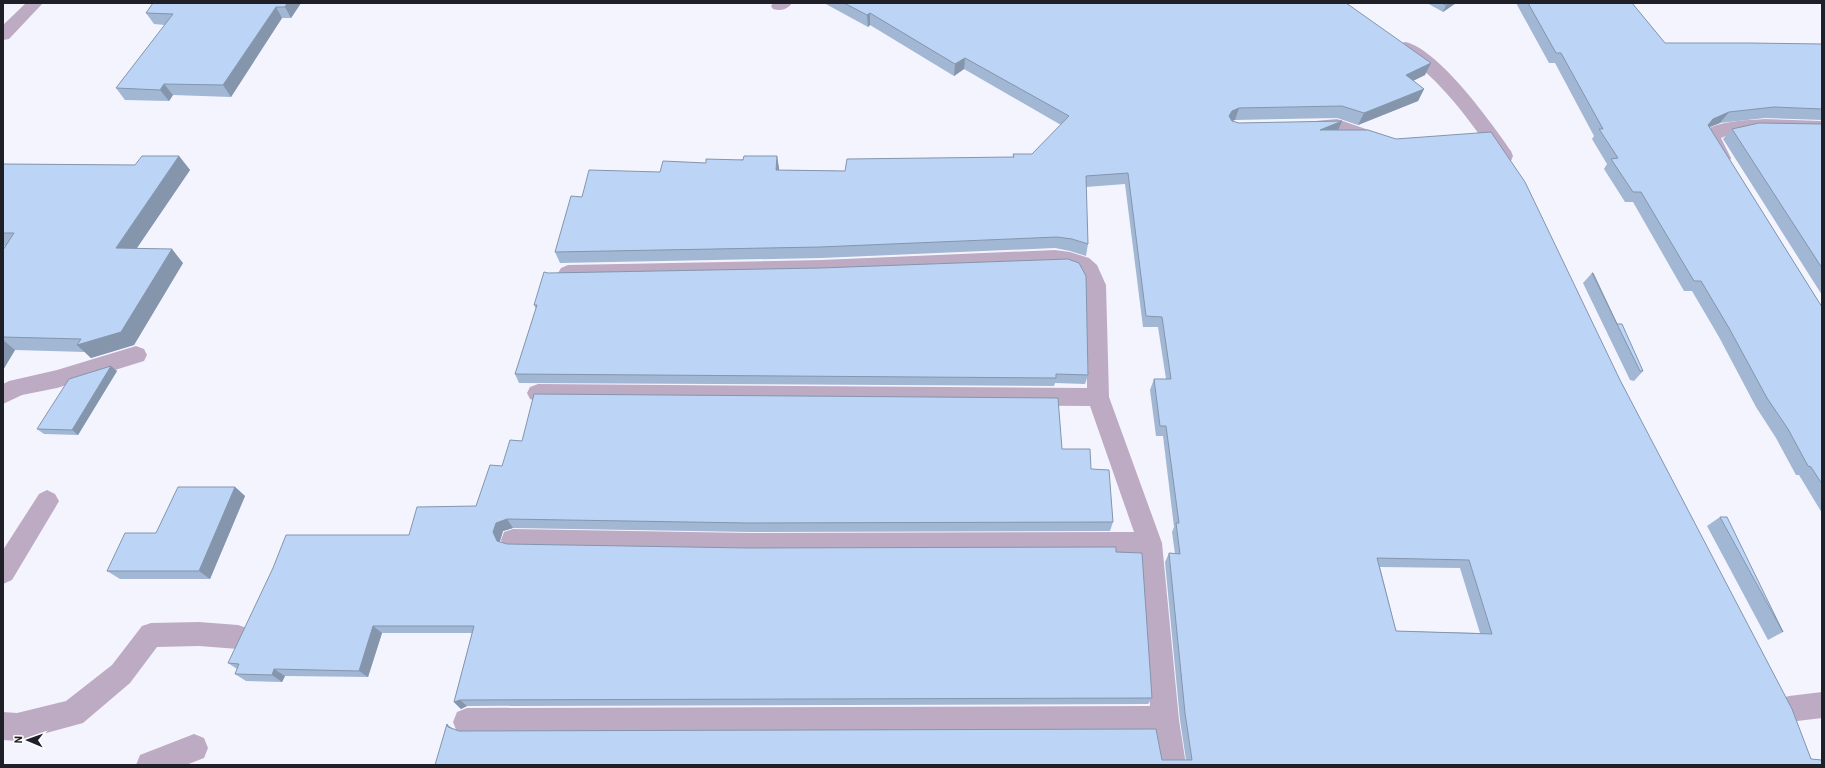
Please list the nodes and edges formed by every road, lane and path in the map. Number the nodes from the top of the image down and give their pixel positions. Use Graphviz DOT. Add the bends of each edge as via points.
graph roads {
  1 [pos="35,3"];
  2 [pos="3,34"];
  3 [pos="1392,37"];
  4 [pos="1298,126"];
  5 [pos="1822,127"];
  6 [pos="1490,135"];
  7 [pos="1467,137"];
  8 [pos="1397,143"];
  9 [pos="1515,172"];
  10 [pos="1734,175"];
  11 [pos="552,273"];
  12 [pos="136,355"];
  13 [pos="538,393"];
  14 [pos="3,394"];
  15 [pos="1098,397"];
  16 [pos="47,501"];
  17 [pos="513,540"];
  18 [pos="1150,543"];
  19 [pos="3,572"];
  20 [pos="238,637"];
  21 [pos="1822,705"];
  22 [pos="1789,711"];
  23 [pos="1165,720"];
  24 [pos="467,722"];
  25 [pos="3,726"];
  26 [pos="194,748"];
  27 [pos="150,765"];
  28 [pos="1172,765"];
  1 -- 2 [label="street"];
  3 -- 6 [label="street" via="1416,54 1458,94"];
  4 -- 8 [label="street" via="1338,125 1390,143"];
  5 -- 10 [label="street" via="1750,126 1720,131 1710,136"];
  6 -- 7 [label="street"];
  6 -- 9 [label="street"];
  11 -- 15 [label="street" via="821,268 1070,259 1083,262 1092,273 1096,285"];
  12 -- 14 [label="street" via="57,379 17,387"];
  13 -- 15 [label="street"];
  15 -- 18 [label="street"];
  16 -- 19 [label="street"];
  17 -- 18 [label="street" via="750,544"];
  18 -- 23 [label="street"];
  20 -- 25 [label="street" via="200,634 150,635 121,674 73,713 17,727"];
  21 -- 22 [label="street"];
  23 -- 24 [label="street"];
  23 -- 28 [label="street"];
  26 -- 27 [label="street"];
}
